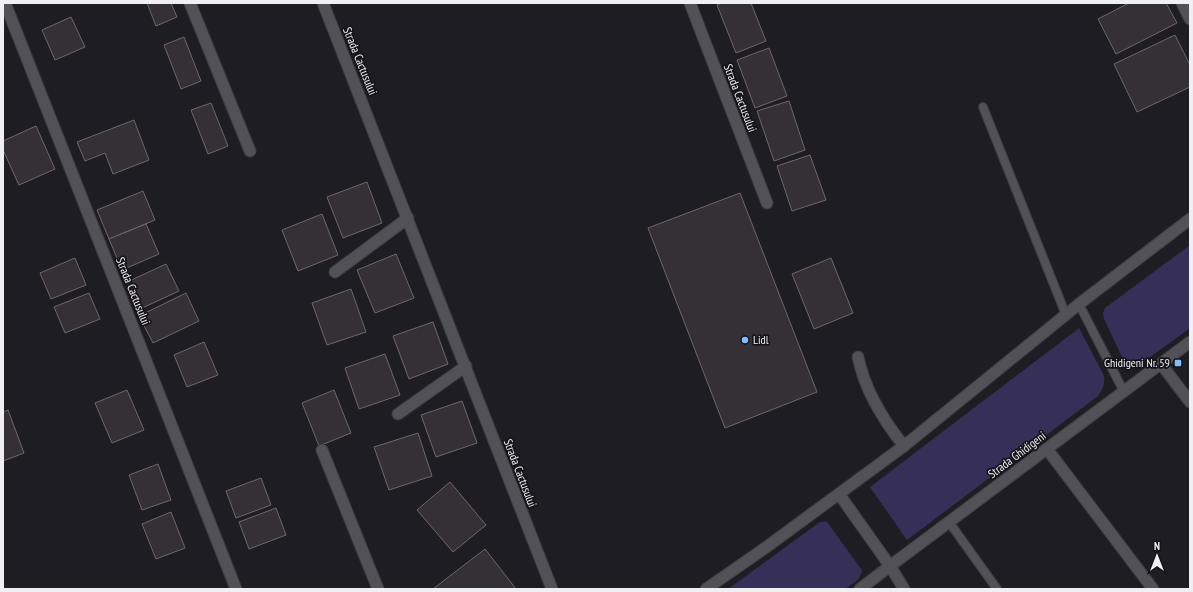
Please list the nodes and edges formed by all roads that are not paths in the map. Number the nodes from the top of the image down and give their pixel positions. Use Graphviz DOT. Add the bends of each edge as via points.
graph roads {
  1 [pos="5,3"];
  2 [pos="190,3"];
  3 [pos="323,3"];
  4 [pos="690,3"];
  5 [pos="1182,3"];
  6 [pos="1190,19"];
  7 [pos="982,107"];
  8 [pos="250,151"];
  9 [pos="767,202"];
  10 [pos="408,218"];
  11 [pos="1190,219"];
  12 [pos="334,272"];
  13 [pos="1079,304"];
  14 [pos="1066,314"];
  15 [pos="1190,342"];
  16 [pos="858,357"];
  17 [pos="1161,364"];
  18 [pos="466,366"];
  19 [pos="1124,392"];
  20 [pos="1190,402"];
  21 [pos="398,414"];
  22 [pos="904,446"];
  23 [pos="1047,449"];
  24 [pos="322,450"];
  25 [pos="839,494"];
  26 [pos="949,522"];
  27 [pos="890,566"];
  28 [pos="236,589"];
  29 [pos="378,589"];
  30 [pos="552,589"];
  31 [pos="706,589"];
  32 [pos="860,589"];
  33 [pos="904,589"];
  34 [pos="997,589"];
  35 [pos="1153,589"];
  1 -- 28 [label="street, Strada Cactusului"];
  2 -- 8 [label="street"];
  3 -- 10 [label="street, Strada Cactusului"];
  4 -- 9 [label="street, Strada Cactusului"];
  5 -- 6 [label="street"];
  7 -- 14 [label="lane"];
  10 -- 12 [label="street"];
  10 -- 18 [label="street, Strada Cactusului"];
  11 -- 13 [label="street"];
  13 -- 14 [label="street"];
  13 -- 19 [label="lane"];
  14 -- 22 [label="street"];
  15 -- 17 [label="street, Strada Ghidigeni"];
  16 -- 22 [label="street" via="871,395 888,427"];
  17 -- 19 [label="street, Strada Ghidigeni"];
  17 -- 20 [label="street"];
  18 -- 21 [label="street"];
  18 -- 30 [label="street, Strada Cactusului"];
  19 -- 23 [label="street, Strada Ghidigeni"];
  22 -- 25 [label="street"];
  23 -- 26 [label="street, Strada Ghidigeni"];
  23 -- 35 [label="street"];
  24 -- 29 [label="street"];
  25 -- 27 [label="street"];
  25 -- 31 [label="street"];
  26 -- 27 [label="street, Strada Ghidigeni"];
  26 -- 34 [label="lane"];
  27 -- 32 [label="street, Strada Ghidigeni"];
  27 -- 33 [label="street"];
}
